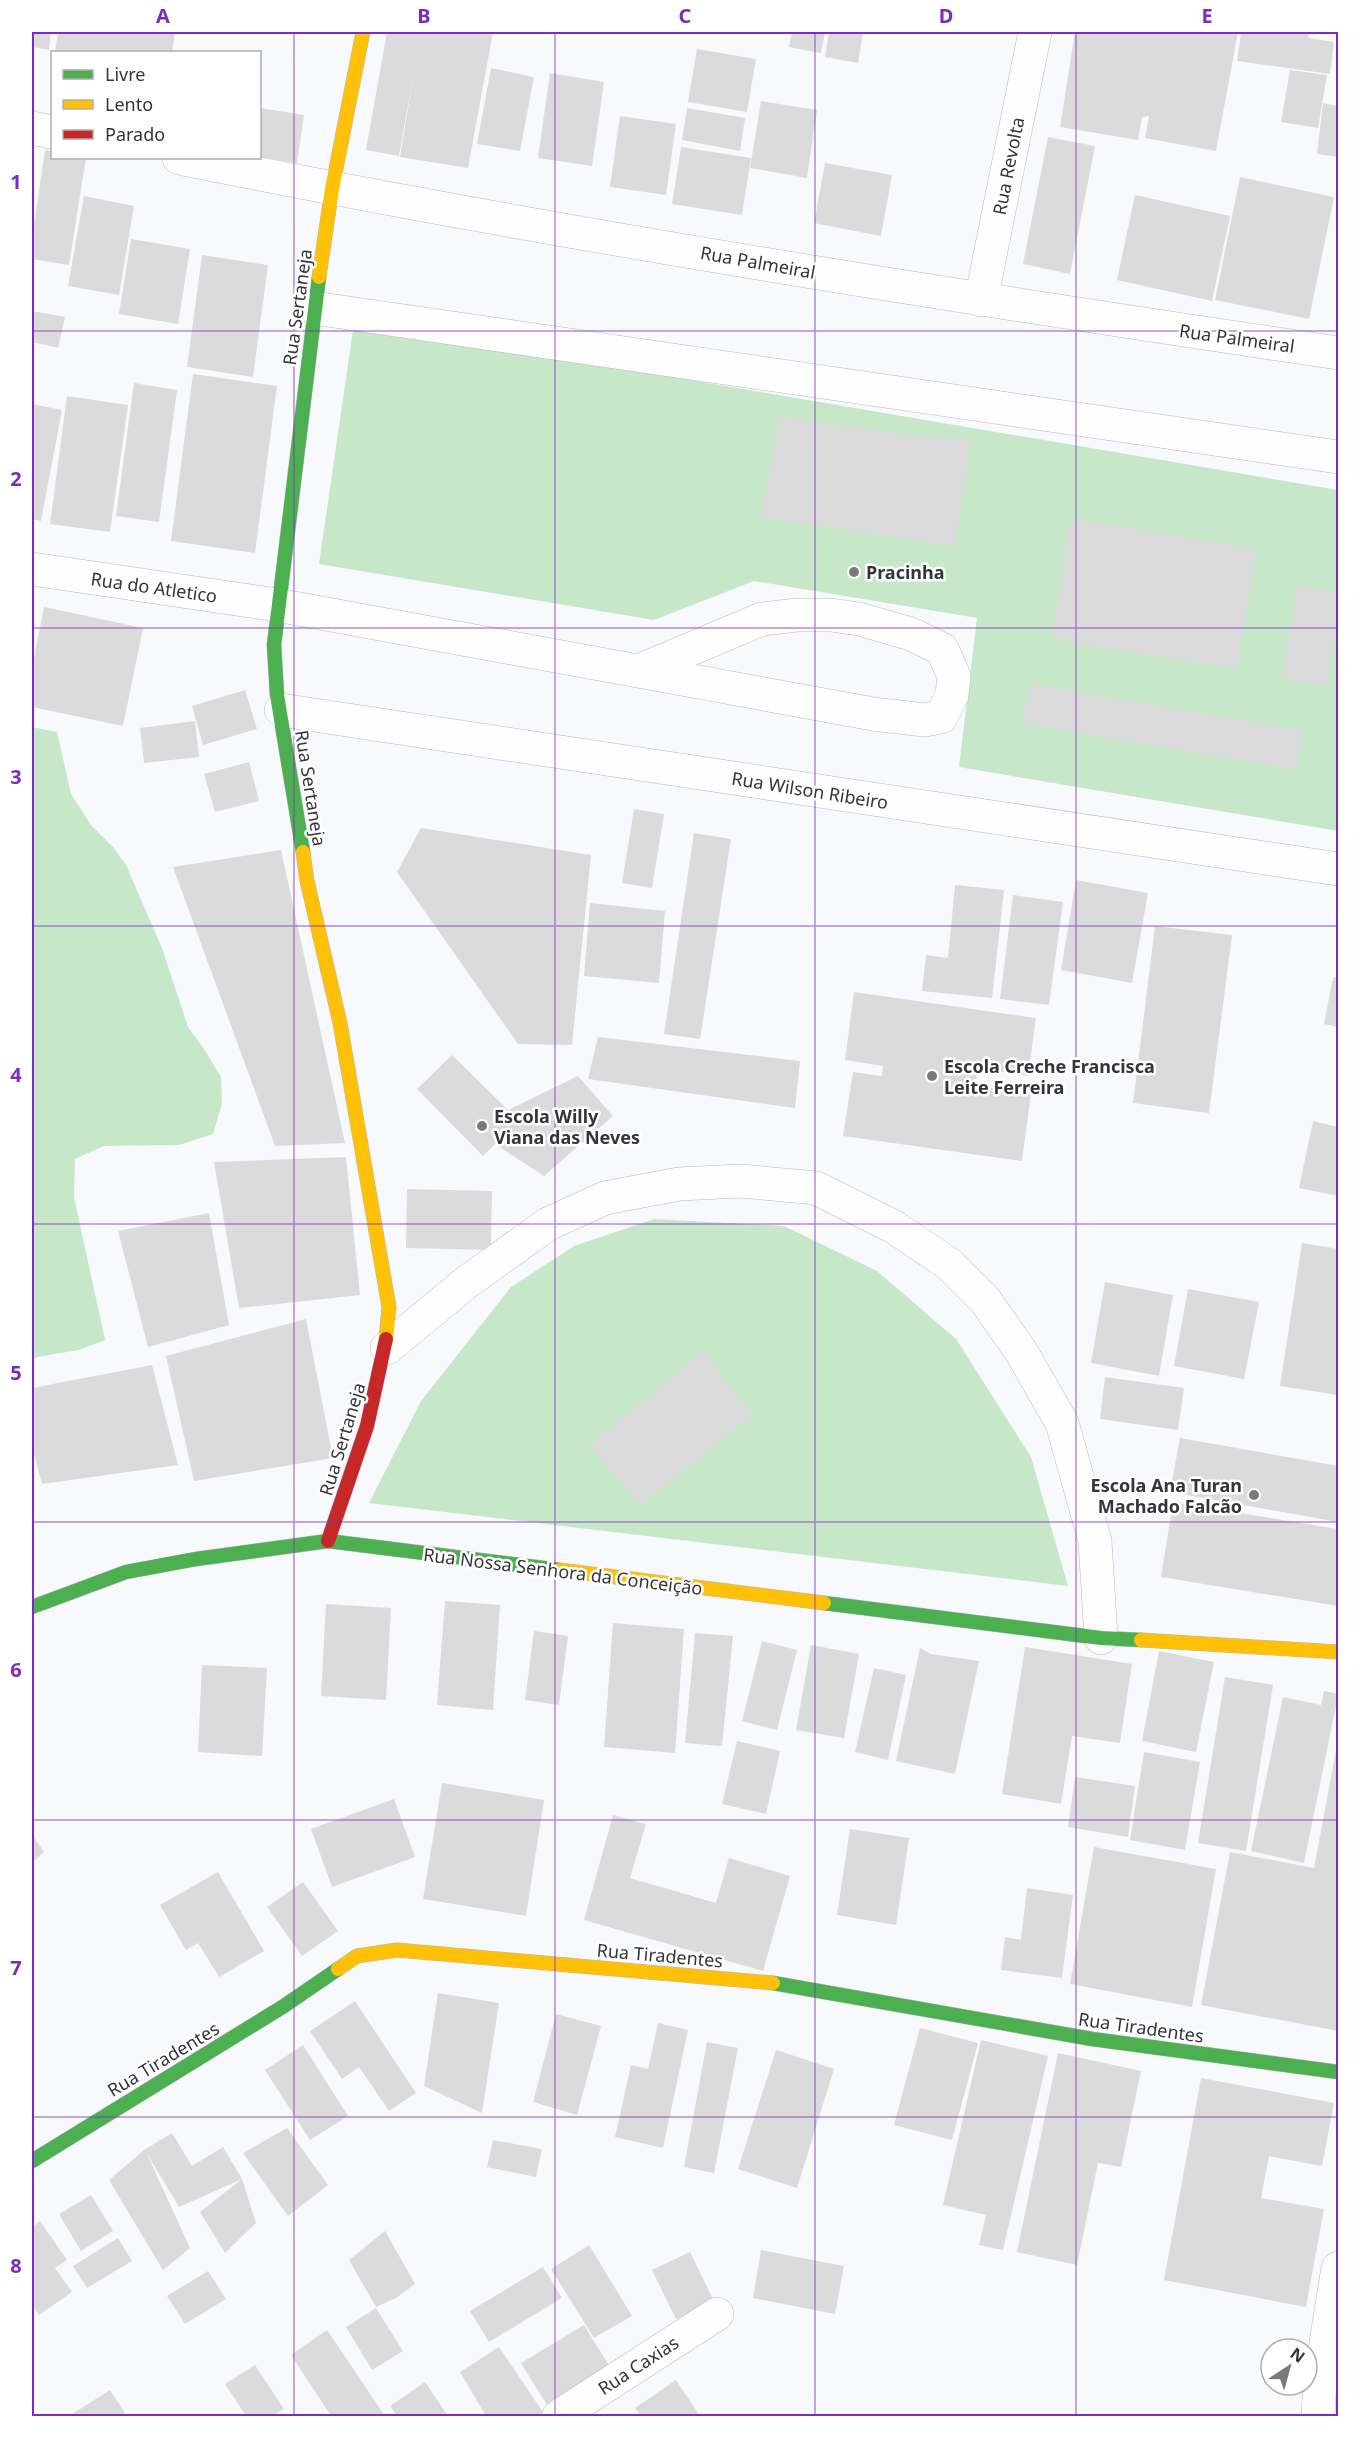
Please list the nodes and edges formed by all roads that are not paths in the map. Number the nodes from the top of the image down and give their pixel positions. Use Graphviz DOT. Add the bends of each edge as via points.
graph roads {
  1 [pos="363,32"];
  2 [pos="1035,32"];
  3 [pos="32,128"];
  4 [pos="51,132"];
  5 [pos="184,159"];
  6 [pos="332,189"];
  7 [pos="981,300"];
  8 [pos="314,308"];
  9 [pos="1338,353"];
  10 [pos="1338,457"];
  11 [pos="32,569"];
  12 [pos="277,605"];
  13 [pos="641,670"];
  14 [pos="281,710"];
  15 [pos="1338,869"];
  16 [pos="387,1348"];
  17 [pos="328,1541"];
  18 [pos="32,1607"];
  19 [pos="1101,1638"];
  20 [pos="1338,1652"];
  21 [pos="1338,2072"];
  22 [pos="32,2161"];
  23 [pos="1338,2268"];
  24 [pos="717,2314"];
  25 [pos="559,2416"];
  26 [pos="1318,2416"];
  1 -- 6 [label="street, Rua Sertaneja"];
  2 -- 7 [label="street, Rua Revolta"];
  3 -- 4 [label="street"];
  5 -- 6 [label="street, Rua Palmeiral"];
  6 -- 7 [label="street, Rua Palmeiral"];
  6 -- 8 [label="street, Rua Sertaneja"];
  7 -- 9 [label="street, Rua Palmeiral"];
  8 -- 10 [label="street"];
  8 -- 12 [label="street, Rua Sertaneja"];
  11 -- 12 [label="street, Rua do Atletico"];
  12 -- 13 [label="street"];
  12 -- 14 [label="street, Rua Sertaneja" via="274,645"];
  13 -- 13 [label="street" via="762,619 831,615 884,626 931,643 942,649 954,676 952,695 941,717 925,720 771,697"];
  14 -- 15 [label="street, Rua Wilson Ribeiro"];
  14 -- 16 [label="street, Rua Sertaneja" via="307,881 340,1023 389,1307"];
  16 -- 17 [label="street, Rua Sertaneja" via="370,1424"];
  16 -- 19 [label="street" via="467,1282 548,1224 605,1198 679,1184 741,1180 816,1188 894,1227 949,1264 985,1300 1022,1353 1062,1423 1095,1541"];
  17 -- 18 [label="street, Rua Nossa Senhora da Conceição" via="126,1572"];
  17 -- 19 [label="street, Rua Nossa Senhora da Conceição"];
  19 -- 20 [label="street, Rua Nossa Senhora da Conceição"];
  21 -- 22 [label="street, Rua Tiradentes" via="1092,2039 762,1981 397,1950 357,1956 284,2006"];
  23 -- 26 [label="street"];
  24 -- 25 [label="street, Rua Caxias"];
}
